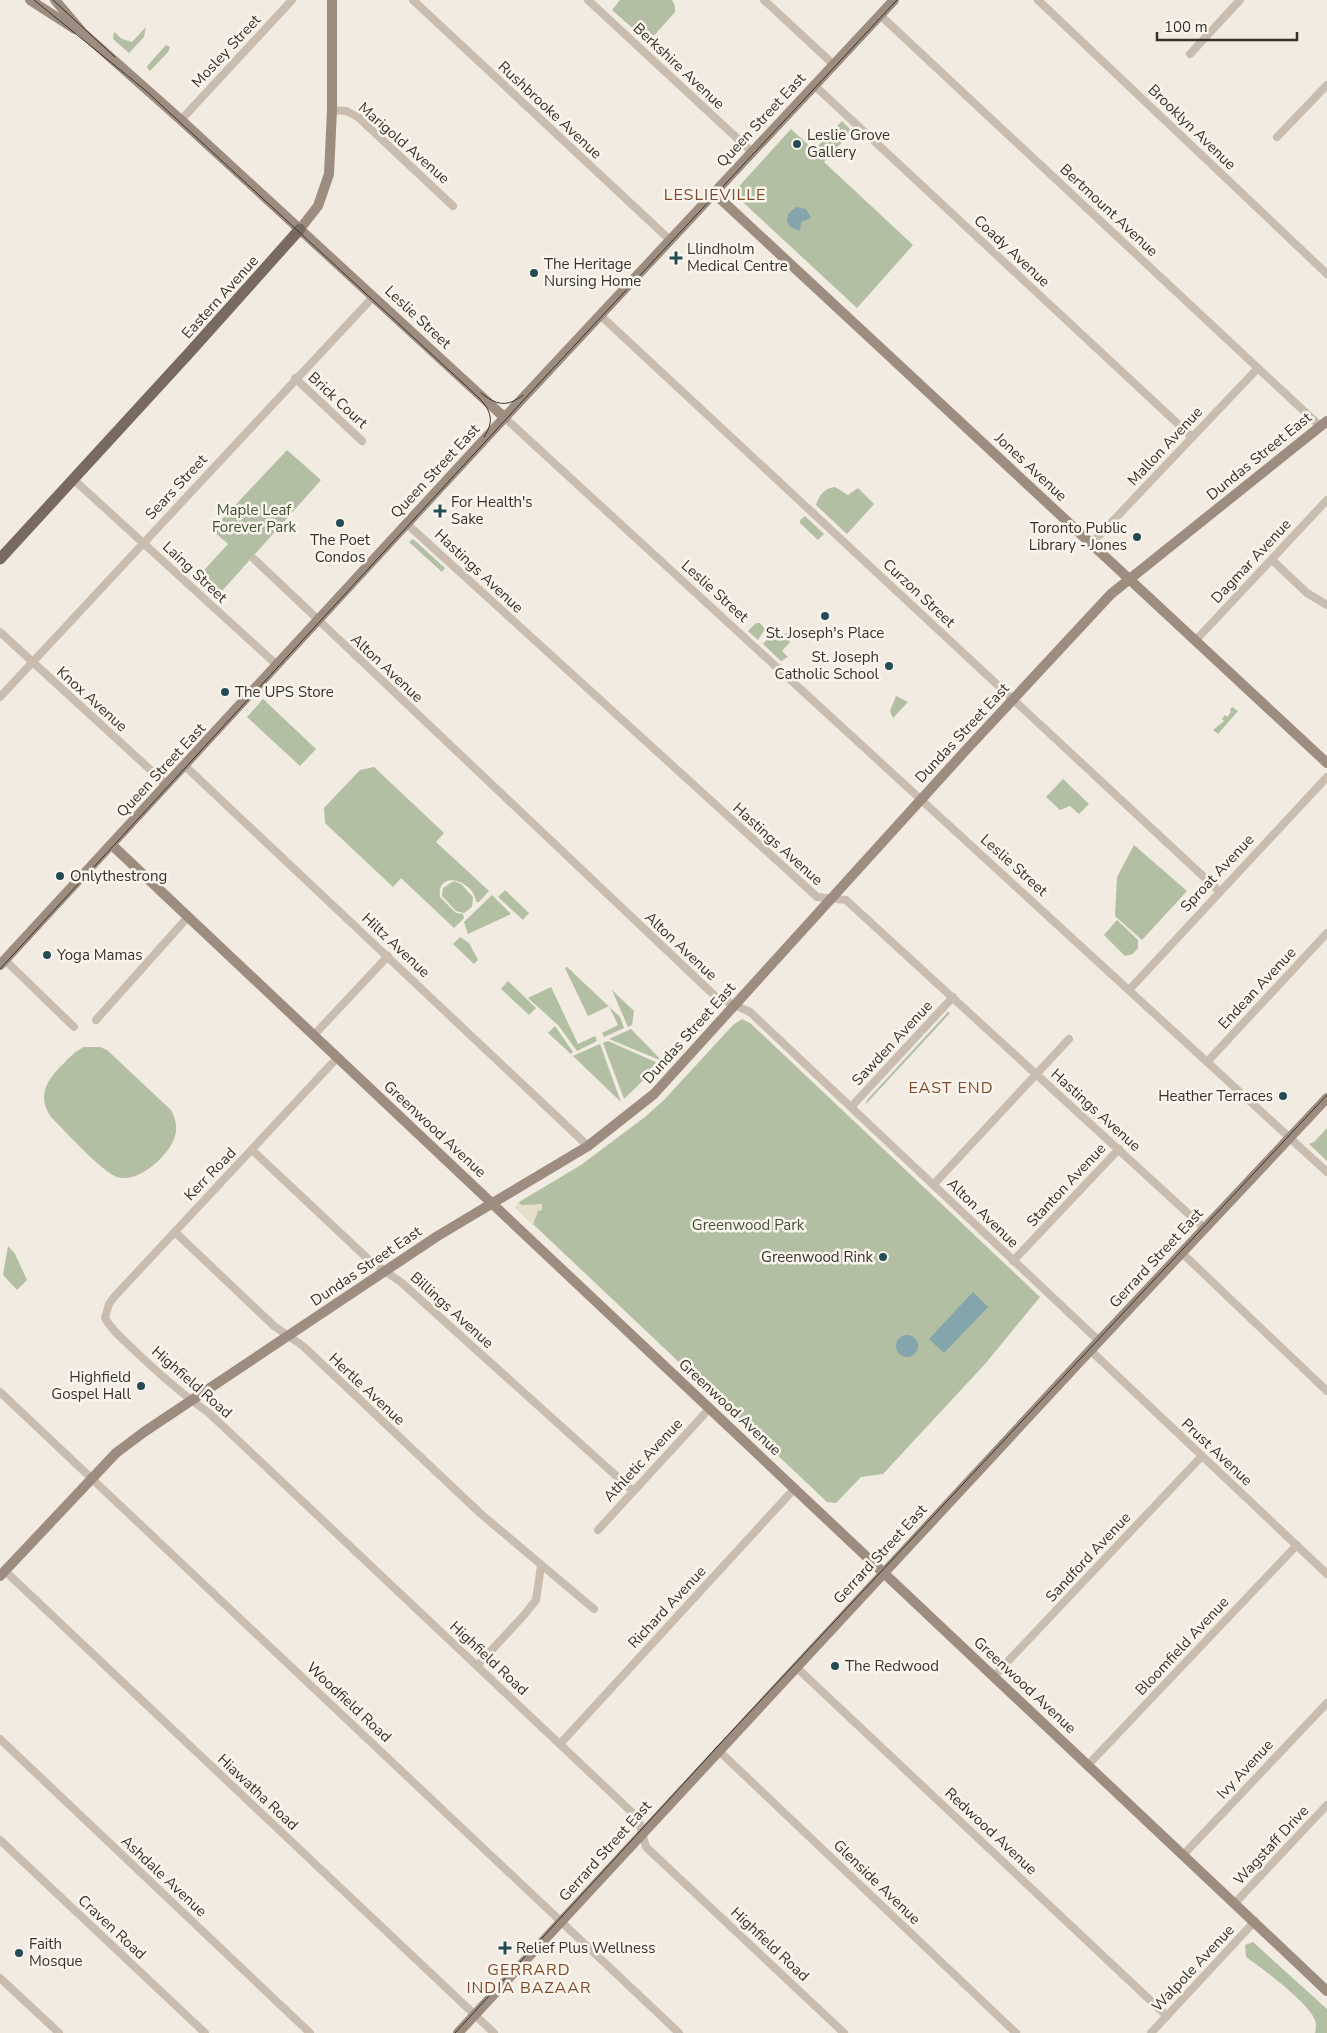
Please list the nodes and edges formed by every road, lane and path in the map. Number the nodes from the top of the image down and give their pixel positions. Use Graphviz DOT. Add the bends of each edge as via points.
graph roads {
  1 [pos="30,0"];
  2 [pos="55,0"];
  3 [pos="292,0"];
  4 [pos="332,0"];
  5 [pos="413,0"];
  6 [pos="588,0"];
  7 [pos="764,0"];
  8 [pos="894,0"];
  9 [pos="1038,0"];
  10 [pos="1240,0"];
  11 [pos="880,15"];
  12 [pos="83,34"];
  13 [pos="1190,54"];
  14 [pos="833,64"];
  15 [pos="814,85"];
  16 [pos="1327,85"];
  17 [pos="332,110"];
  18 [pos="181,120"];
  19 [pos="1277,138"];
  20 [pos="752,152"];
  21 [pos="714,193"];
  22 [pos="454,206"];
  23 [pos="300,229"];
  24 [pos="670,240"];
  25 [pos="1327,274"];
  26 [pos="373,296"];
  27 [pos="600,315"];
  28 [pos="1258,368"];
  29 [pos="295,378"];
  30 [pos="505,418"];
  31 [pos="1323,424"];
  32 [pos="1192,437"];
  33 [pos="362,442"];
  34 [pos="73,479"];
  35 [pos="1327,500"];
  36 [pos="407,524"];
  37 [pos="143,542"];
  38 [pos="1091,544"];
  39 [pos="0,559"];
  40 [pos="254,559"];
  41 [pos="1272,560"];
  42 [pos="1128,579"];
  43 [pos="1327,605"];
  44 [pos="318,621"];
  45 [pos="0,632"];
  46 [pos="1196,640"];
  47 [pos="32,662"];
  48 [pos="277,665"];
  49 [pos="0,697"];
  50 [pos="1013,700"];
  51 [pos="1327,763"];
  52 [pos="185,766"];
  53 [pos="1327,776"];
  54 [pos="167,785"];
  55 [pos="921,800"];
  56 [pos="112,845"];
  57 [pos="1219,892"];
  58 [pos="831,899"];
  59 [pos="187,918"];
  60 [pos="1327,933"];
  61 [pos="388,956"];
  62 [pos="2,963"];
  63 [pos="1129,990"];
  64 [pos="953,997"];
  65 [pos="734,1006"];
  66 [pos="96,1020"];
  67 [pos="74,1027"];
  68 [pos="314,1036"];
  69 [pos="1069,1039"];
  70 [pos="337,1058"];
  71 [pos="1207,1062"];
  72 [pos="1036,1074"];
  73 [pos="1327,1098"];
  74 [pos="851,1107"];
  75 [pos="1290,1138"];
  76 [pos="588,1146"];
  77 [pos="1119,1149"];
  78 [pos="252,1150"];
  79 [pos="1327,1172"];
  80 [pos="934,1184"];
  81 [pos="492,1204"];
  82 [pos="1204,1228"];
  83 [pos="175,1232"];
  84 [pos="1182,1253"];
  85 [pos="1013,1261"];
  86 [pos="387,1271"];
  87 [pos="106,1312"];
  88 [pos="288,1336"];
  89 [pos="1099,1341"];
  90 [pos="1090,1350"];
  91 [pos="1327,1391"];
  92 [pos="0,1392"];
  93 [pos="191,1401"];
  94 [pos="709,1409"];
  95 [pos="1201,1457"];
  96 [pos="92,1478"];
  97 [pos="795,1488"];
  98 [pos="633,1491"];
  99 [pos="598,1530"];
  100 [pos="1296,1545"];
  101 [pos="541,1566"];
  102 [pos="2,1573"];
  103 [pos="883,1573"];
  104 [pos="1327,1574"];
  105 [pos="594,1609"];
  106 [pos="477,1666"];
  107 [pos="796,1667"];
  108 [pos="994,1676"];
  109 [pos="1327,1703"];
  110 [pos="0,1739"];
  111 [pos="560,1744"];
  112 [pos="718,1750"];
  113 [pos="1088,1765"];
  114 [pos="1327,1805"];
  115 [pos="642,1832"];
  116 [pos="0,1840"];
  117 [pos="1184,1854"];
  118 [pos="1235,1903"];
  119 [pos="1255,1921"];
  120 [pos="561,1922"];
  121 [pos="0,1978"];
  122 [pos="1327,1991"];
  123 [pos="474,2015"];
  124 [pos="1167,2016"];
  125 [pos="59,2033"];
  126 [pos="205,2033"];
  127 [pos="310,2033"];
  128 [pos="458,2033"];
  129 [pos="494,2033"];
  130 [pos="679,2033"];
  131 [pos="844,2033"];
  132 [pos="1016,2033"];
  133 [pos="1151,2033"];
  1 -- 12 [label="street, Leslie Street"];
  2 -- 12 [label="street, Leslie Street"];
  3 -- 18 [label="street, Mosley Street"];
  4 -- 17 [label="street, Eastern Avenue"];
  5 -- 24 [label="street, Rushbrooke Avenue"];
  6 -- 20 [label="street, Berkshire Avenue"];
  7 -- 14 [label="street"];
  8 -- 11 [label="street, Queen Street East"];
  9 -- 25 [label="street, Brooklyn Avenue"];
  10 -- 13 [label="street"];
  11 -- 14 [label="street, Queen Street East"];
  11 -- 28 [label="street, Bertmount Avenue"];
  12 -- 18 [label="street, Leslie Street"];
  14 -- 15 [label="street, Queen Street East"];
  15 -- 20 [label="street, Queen Street East"];
  15 -- 32 [label="street, Coady Avenue"];
  16 -- 19 [label="street"];
  17 -- 22 [label="street, Marigold Avenue" via="346,111 358,117"];
  17 -- 23 [label="street, Eastern Avenue" via="329,174 318,206"];
  18 -- 23 [label="street, Leslie Street"];
  20 -- 21 [label="street, Queen Street East"];
  21 -- 24 [label="street, Queen Street East"];
  21 -- 38 [label="street, Jones Avenue"];
  23 -- 26 [label="street, Leslie Street"];
  23 -- 34 [label="main road, Eastern Avenue"];
  24 -- 27 [label="street, Queen Street East"];
  26 -- 29 [label="street, Sears Street"];
  26 -- 30 [label="street, Leslie Street"];
  27 -- 30 [label="street, Queen Street East"];
  27 -- 50 [label="street, Curzon Street"];
  28 -- 31 [label="street, Bertmount Avenue"];
  28 -- 32 [label="street, Mallon Avenue"];
  29 -- 33 [label="street, Brick Court"];
  29 -- 37 [label="street, Sears Street"];
  30 -- 36 [label="street, Queen Street East"];
  30 -- 55 [label="street, Leslie Street"];
  31 -- 42 [label="street, Dundas Street East"];
  32 -- 38 [label="street, Mallon Avenue"];
  34 -- 37 [label="street, Laing Street"];
  34 -- 39 [label="main road, Eastern Avenue"];
  35 -- 41 [label="street, Dagmar Avenue"];
  36 -- 44 [label="street, Queen Street East"];
  36 -- 58 [label="street, Hastings Avenue" via="817,897"];
  37 -- 47 [label="street, Sears Street"];
  37 -- 48 [label="street, Laing Street"];
  38 -- 42 [label="street, Jones Avenue"];
  40 -- 44 [label="street, Alton Avenue"];
  41 -- 43 [label="street" via="1307,593"];
  41 -- 46 [label="street, Dagmar Avenue"];
  42 -- 46 [label="street, Jones Avenue"];
  42 -- 50 [label="street, Dundas Street East"];
  44 -- 48 [label="street, Queen Street East"];
  44 -- 65 [label="street, Alton Avenue" via="715,996"];
  45 -- 47 [label="street, Knox Avenue"];
  46 -- 51 [label="street, Jones Avenue"];
  47 -- 49 [label="street, Sears Street"];
  47 -- 54 [label="street, Knox Avenue"];
  48 -- 52 [label="street, Queen Street East"];
  50 -- 55 [label="street, Dundas Street East"];
  50 -- 57 [label="street, Curzon Street"];
  52 -- 54 [label="street, Queen Street East"];
  52 -- 61 [label="street, Hiltz Avenue"];
  53 -- 57 [label="street, Sproat Avenue"];
  54 -- 56 [label="street, Queen Street East"];
  55 -- 58 [label="street, Dundas Street East"];
  55 -- 63 [label="street, Leslie Street"];
  56 -- 59 [label="street, Greenwood Avenue"];
  56 -- 62 [label="street, Queen Street East"];
  57 -- 63 [label="street, Sproat Avenue"];
  58 -- 64 [label="street, Hastings Avenue" via="846,900"];
  58 -- 65 [label="street, Dundas Street East"];
  59 -- 66 [label="street"];
  59 -- 68 [label="street, Greenwood Avenue"];
  60 -- 71 [label="street, Endean Avenue"];
  61 -- 68 [label="street"];
  61 -- 76 [label="street, Hiltz Avenue"];
  62 -- 67 [label="street"];
  63 -- 71 [label="street, Leslie Street"];
  64 -- 72 [label="street, Hastings Avenue"];
  64 -- 74 [label="street, Sawden Avenue"];
  65 -- 74 [label="street, Alton Avenue" via="750,1012"];
  65 -- 76 [label="street, Dundas Street East" via="654,1094"];
  68 -- 70 [label="street, Greenwood Avenue"];
  69 -- 72 [label="street"];
  70 -- 78 [label="street, Kerr Road"];
  70 -- 81 [label="street, Greenwood Avenue"];
  71 -- 75 [label="street, Leslie Street"];
  72 -- 77 [label="street, Hastings Avenue"];
  72 -- 80 [label="street"];
  73 -- 75 [label="street, Gerrard Street East"];
  74 -- 80 [label="street, Alton Avenue"];
  75 -- 79 [label="street, Leslie Street"];
  75 -- 82 [label="street, Gerrard Street East"];
  76 -- 81 [label="street, Dundas Street East"];
  77 -- 82 [label="street, Hastings Avenue"];
  77 -- 85 [label="street, Stanton Avenue"];
  78 -- 83 [label="street, Kerr Road"];
  78 -- 86 [label="street, Billings Avenue" via="368,1259"];
  80 -- 85 [label="street, Alton Avenue"];
  81 -- 86 [label="street, Dundas Street East"];
  81 -- 94 [label="street, Greenwood Avenue"];
  82 -- 84 [label="street, Gerrard Street East"];
  83 -- 87 [label="street, Kerr Road" via="114,1297"];
  83 -- 88 [label="street, Hertle Avenue"];
  84 -- 89 [label="street, Gerrard Street East"];
  84 -- 91 [label="street"];
  85 -- 89 [label="street, Alton Avenue"];
  86 -- 88 [label="street, Dundas Street East"];
  86 -- 98 [label="street, Billings Avenue"];
  87 -- 93 [label="street, Highfield Road" via="105,1318 110,1326"];
  88 -- 93 [label="street, Dundas Street East"];
  88 -- 101 [label="street, Hertle Avenue" via="303,1346 481,1514"];
  89 -- 90 [label="street, Gerrard Street East"];
  90 -- 95 [label="street, Prust Avenue"];
  90 -- 103 [label="street, Gerrard Street East"];
  92 -- 96 [label="street, Woodfield Road"];
  93 -- 96 [label="street, Dundas Street East" via="116,1453"];
  93 -- 106 [label="street, Highfield Road" via="209,1414"];
  94 -- 97 [label="street, Greenwood Avenue"];
  94 -- 98 [label="street, Athletic Avenue"];
  95 -- 100 [label="street, Prust Avenue"];
  95 -- 108 [label="street, Sandford Avenue"];
  96 -- 102 [label="street, Dundas Street East"];
  96 -- 120 [label="street, Woodfield Road"];
  97 -- 103 [label="street, Greenwood Avenue"];
  97 -- 111 [label="street, Richard Avenue"];
  98 -- 99 [label="street, Athletic Avenue"];
  100 -- 104 [label="street, Prust Avenue"];
  100 -- 113 [label="street, Bloomfield Avenue"];
  101 -- 105 [label="street, Hertle Avenue"];
  101 -- 106 [label="street" via="536,1600"];
  102 -- 123 [label="street, Hiawatha Road"];
  103 -- 107 [label="street, Gerrard Street East"];
  103 -- 108 [label="street, Greenwood Avenue"];
  106 -- 111 [label="street, Highfield Road"];
  107 -- 112 [label="street, Gerrard Street East"];
  107 -- 124 [label="street, Redwood Avenue"];
  108 -- 113 [label="street, Greenwood Avenue"];
  109 -- 117 [label="street, Ivy Avenue"];
  110 -- 127 [label="street, Ashdale Avenue"];
  111 -- 115 [label="street, Highfield Road" via="638,1818"];
  112 -- 115 [label="street, Gerrard Street East"];
  112 -- 132 [label="street, Glenside Avenue"];
  113 -- 117 [label="street, Greenwood Avenue"];
  114 -- 118 [label="street, Wagstaff Drive"];
  115 -- 120 [label="street, Gerrard Street East"];
  115 -- 131 [label="street, Highfield Road" via="646,1847"];
  116 -- 126 [label="street, Craven Road"];
  117 -- 118 [label="street, Greenwood Avenue"];
  118 -- 119 [label="street, Greenwood Avenue"];
  119 -- 122 [label="street, Greenwood Avenue"];
  119 -- 124 [label="street, Walpole Avenue"];
  120 -- 123 [label="street, Gerrard Street East"];
  120 -- 130 [label="street, Woodfield Road"];
  121 -- 125 [label="street"];
  123 -- 128 [label="street, Gerrard Street East"];
  123 -- 129 [label="street, Hiawatha Road"];
  124 -- 133 [label="street, Walpole Avenue"];
}
